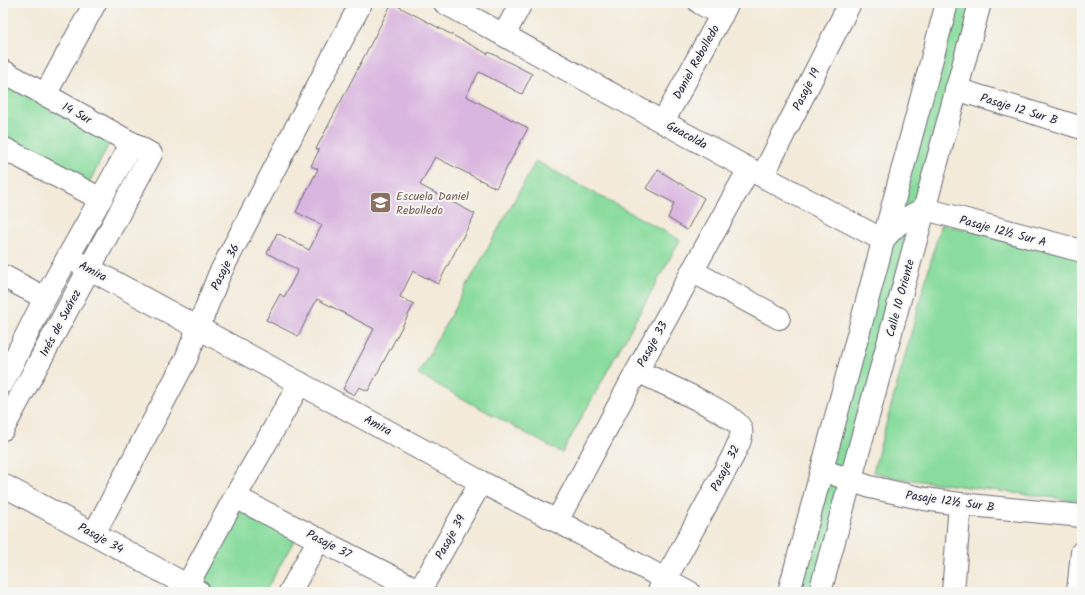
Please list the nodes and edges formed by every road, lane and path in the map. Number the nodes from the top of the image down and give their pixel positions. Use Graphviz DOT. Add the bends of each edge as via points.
graph roads {
  1 [pos="95,3"];
  2 [pos="361,3"];
  3 [pos="445,3"];
  4 [pos="521,3"];
  5 [pos="700,3"];
  6 [pos="850,3"];
  7 [pos="947,3"];
  8 [pos="980,3"];
  9 [pos="725,9"];
  10 [pos="504,35"];
  11 [pos="3,71"];
  12 [pos="956,89"];
  13 [pos="45,95"];
  14 [pos="664,122"];
  15 [pos="1082,128"];
  16 [pos="132,143"];
  17 [pos="3,148"];
  18 [pos="151,154"];
  19 [pos="756,172"];
  20 [pos="101,199"];
  21 [pos="925,209"];
  22 [pos="884,240"];
  23 [pos="1082,251"];
  24 [pos="68,257"];
  25 [pos="89,269"];
  26 [pos="692,271"];
  27 [pos="3,276"];
  28 [pos="45,298"];
  29 [pos="779,318"];
  30 [pos="200,328"];
  31 [pos="637,371"];
  32 [pos="3,382"];
  33 [pos="300,383"];
  34 [pos="3,429"];
  35 [pos="822,470"];
  36 [pos="851,479"];
  37 [pos="481,482"];
  38 [pos="3,485"];
  39 [pos="235,497"];
  40 [pos="960,504"];
  41 [pos="1082,516"];
  42 [pos="557,521"];
  43 [pos="94,534"];
  44 [pos="319,540"];
  45 [pos="1082,552"];
  46 [pos="662,586"];
  47 [pos="193,589"];
  48 [pos="290,592"];
  49 [pos="421,592"];
  50 [pos="689,592"];
  51 [pos="788,592"];
  52 [pos="820,592"];
  53 [pos="953,592"];
  54 [pos="1078,592"];
  1 -- 13 [label="street"];
  2 -- 30 [label="street, Pasaje 36" via="219,275"];
  3 -- 10 [label="street, Guacolda"];
  4 -- 10 [label="street"];
  5 -- 9 [label="street"];
  6 -- 19 [label="street, Pasaje 19"];
  7 -- 22 [label="street"];
  8 -- 12 [label="street, Calle 10 Oriente"];
  9 -- 14 [label="street, Daniel Rebolledo"];
  10 -- 14 [label="street, Guacolda"];
  11 -- 13 [label="street, 14 Sur"];
  12 -- 15 [label="street, Pasaje 12 Sur B"];
  12 -- 21 [label="street, Calle 10 Oriente"];
  13 -- 16 [label="street, 14 Sur"];
  14 -- 19 [label="street, Guacolda"];
  16 -- 18 [label="street, 14 Sur"];
  16 -- 20 [label="street, Inés de Suárez"];
  17 -- 20 [label="street"];
  18 -- 25 [label="street, Inés de Suárez"];
  19 -- 22 [label="street, Guacolda"];
  19 -- 26 [label="street, Pasaje 33"];
  20 -- 24 [label="street, Inés de Suárez"];
  21 -- 22 [label="street" via="894,227"];
  21 -- 23 [label="street, Pasaje 12½ Sur A"];
  21 -- 36 [label="street, Calle 10 Oriente"];
  22 -- 35 [label="street"];
  24 -- 25 [label="street, Amira"];
  24 -- 28 [label="street, Inés de Suárez"];
  25 -- 30 [label="street, Amira"];
  25 -- 34 [label="street, Inés de Suárez"];
  26 -- 29 [label="street"];
  26 -- 31 [label="street, Pasaje 33"];
  27 -- 28 [label="street"];
  28 -- 32 [label="street, Inés de Suárez"];
  30 -- 33 [label="street, Amira"];
  30 -- 43 [label="street, Pasaje 36"];
  31 -- 42 [label="street, Pasaje 33"];
  31 -- 46 [label="street, Pasaje 32" via="712,407 737,422 741,428 733,456"];
  33 -- 37 [label="street, Amira"];
  33 -- 39 [label="street"];
  35 -- 36 [label="street, Pasaje 12½ Sur B"];
  35 -- 51 [label="street"];
  36 -- 40 [label="street, Pasaje 12½ Sur B" via="902,495"];
  36 -- 52 [label="street, Calle 10 Oriente"];
  37 -- 42 [label="street, Amira"];
  37 -- 49 [label="street, Pasaje 39"];
  38 -- 43 [label="street, Pasaje 34"];
  39 -- 44 [label="street, Pasaje 37"];
  39 -- 47 [label="street"];
  40 -- 41 [label="street, Pasaje 12½ Sur B"];
  40 -- 53 [label="street"];
  42 -- 46 [label="street, Amira"];
  43 -- 47 [label="street, Pasaje 34"];
  44 -- 48 [label="street"];
  44 -- 49 [label="street, Pasaje 37"];
  45 -- 54 [label="street"];
  46 -- 50 [label="street, Amira"];
}
